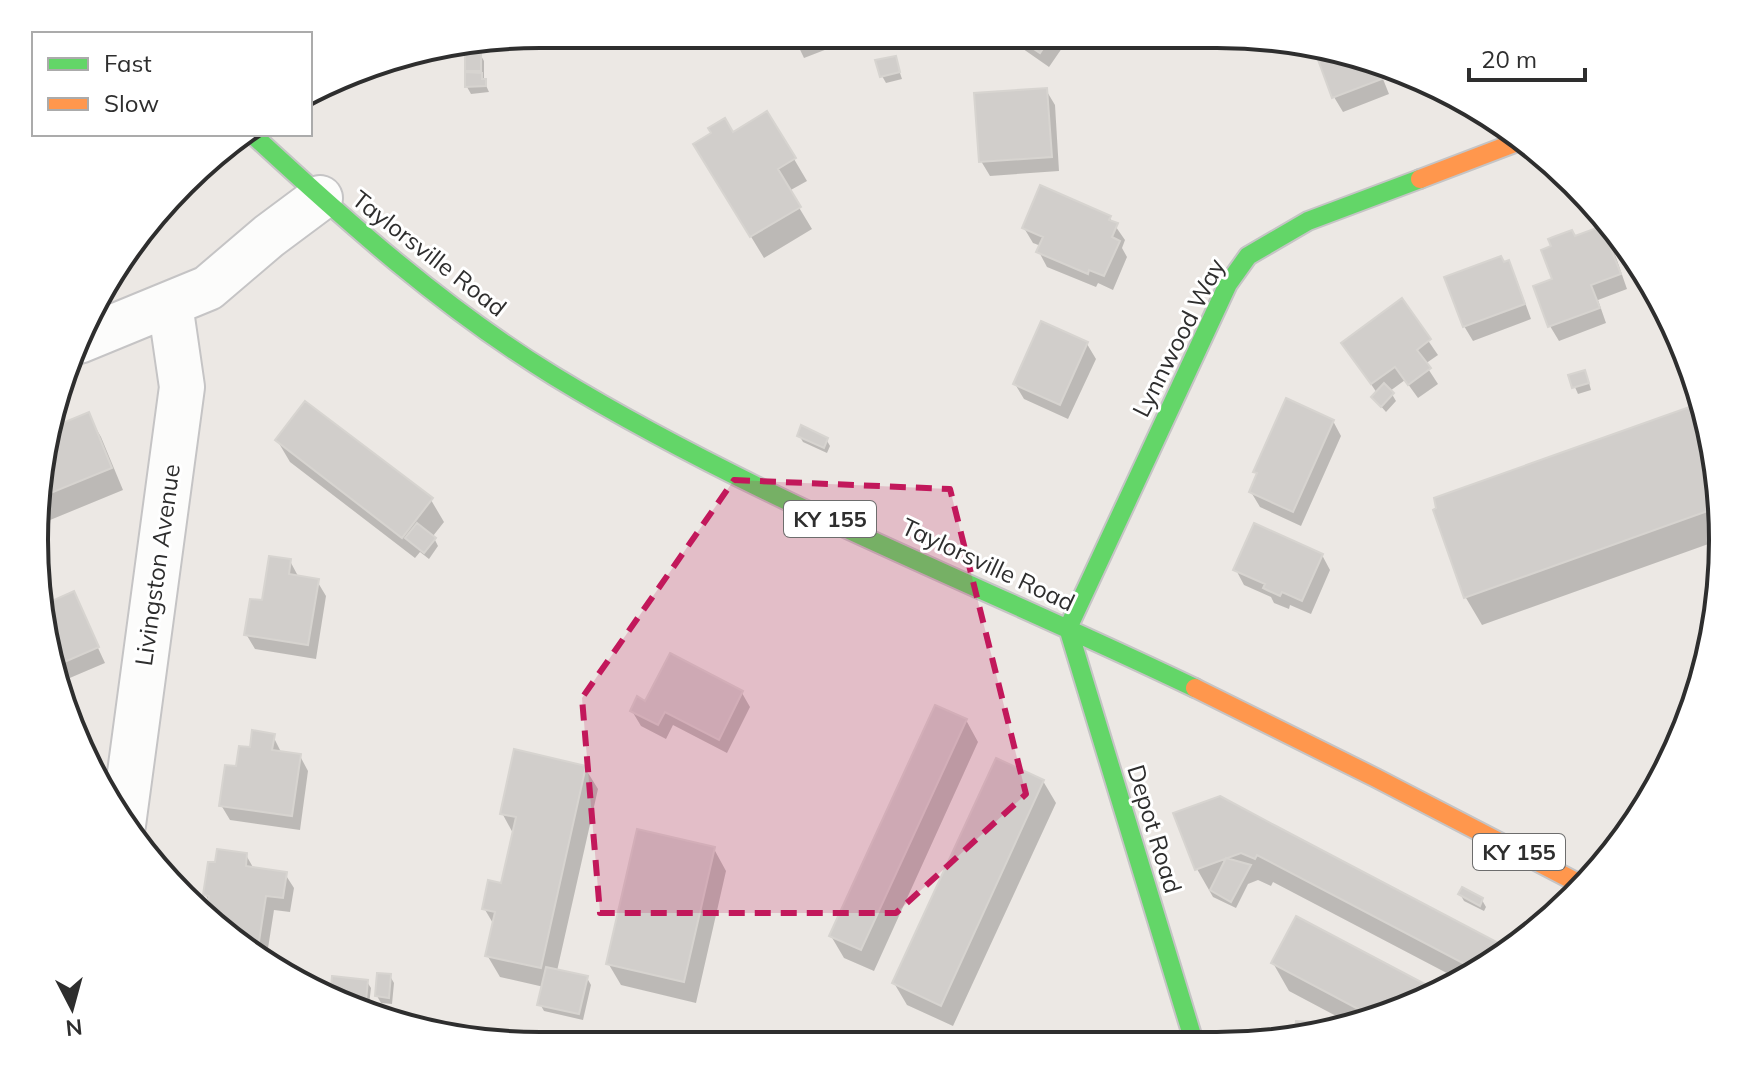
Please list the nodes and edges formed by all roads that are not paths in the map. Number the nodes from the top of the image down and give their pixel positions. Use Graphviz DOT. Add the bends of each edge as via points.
graph roads {
  1 [pos="257,138"];
  2 [pos="1510,145"];
  3 [pos="320,198"];
  4 [pos="170,304"];
  5 [pos="93,335"];
  6 [pos="1068,628"];
  7 [pos="126,805"];
  8 [pos="1572,880"];
  9 [pos="1191,1032"];
  1 -- 3 [label="main road, Taylorsville Road / KY 155"];
  2 -- 6 [label="main road, Lynnwood Way" via="1308,221 1248,256 1228,284"];
  3 -- 4 [label="street" via="208,288"];
  3 -- 6 [label="main road, Taylorsville Road / KY 155" via="487,332 621,417 756,486"];
  4 -- 5 [label="street"];
  4 -- 7 [label="street, Livingston Avenue" via="182,387"];
  6 -- 8 [label="main road, Taylorsville Road / KY 155"];
  6 -- 9 [label="main road, Depot Road"];
}
